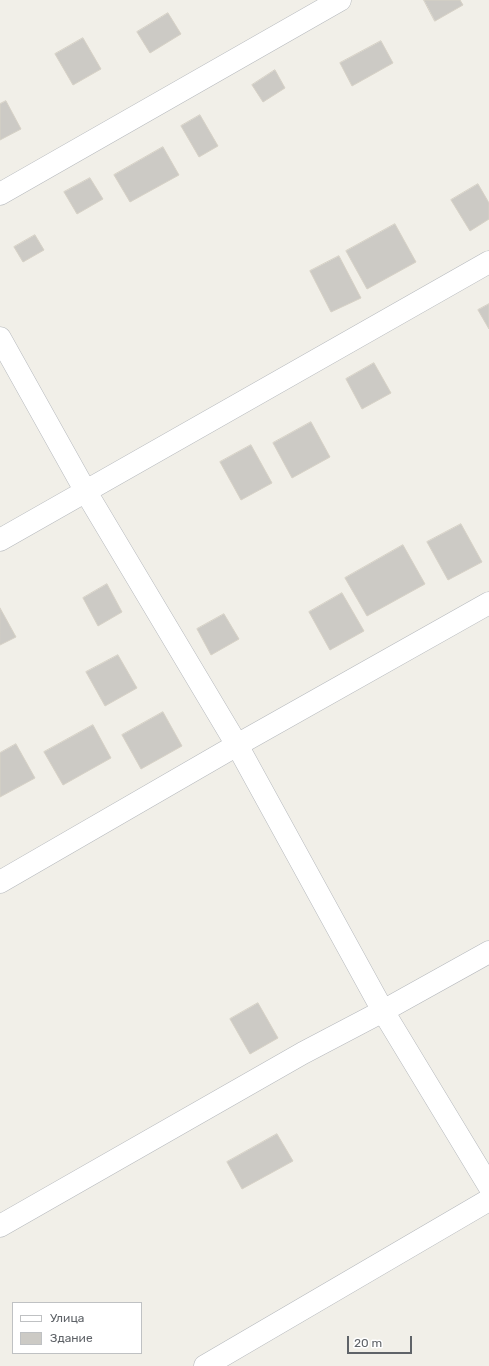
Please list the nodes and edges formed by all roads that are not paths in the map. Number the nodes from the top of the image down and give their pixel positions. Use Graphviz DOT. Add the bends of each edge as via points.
graph roads {
  1 [pos="340,0"];
  2 [pos="0,194"];
  3 [pos="489,262"];
  4 [pos="0,338"];
  5 [pos="86,492"];
  6 [pos="0,540"];
  7 [pos="489,603"];
  8 [pos="236,745"];
  9 [pos="0,882"];
  10 [pos="489,952"];
  11 [pos="383,1011"];
  12 [pos="489,1186"];
  13 [pos="489,1200"];
  14 [pos="0,1226"];
  15 [pos="205,1366"];
  1 -- 2 [label="lane"];
  3 -- 5 [label="lane"];
  4 -- 5 [label="lane"];
  5 -- 6 [label="lane"];
  5 -- 8 [label="lane"];
  7 -- 8 [label="lane"];
  8 -- 9 [label="lane"];
  8 -- 11 [label="lane"];
  10 -- 11 [label="lane"];
  11 -- 12 [label="lane"];
  11 -- 14 [label="lane" via="304,1053"];
  13 -- 15 [label="lane"];
}
